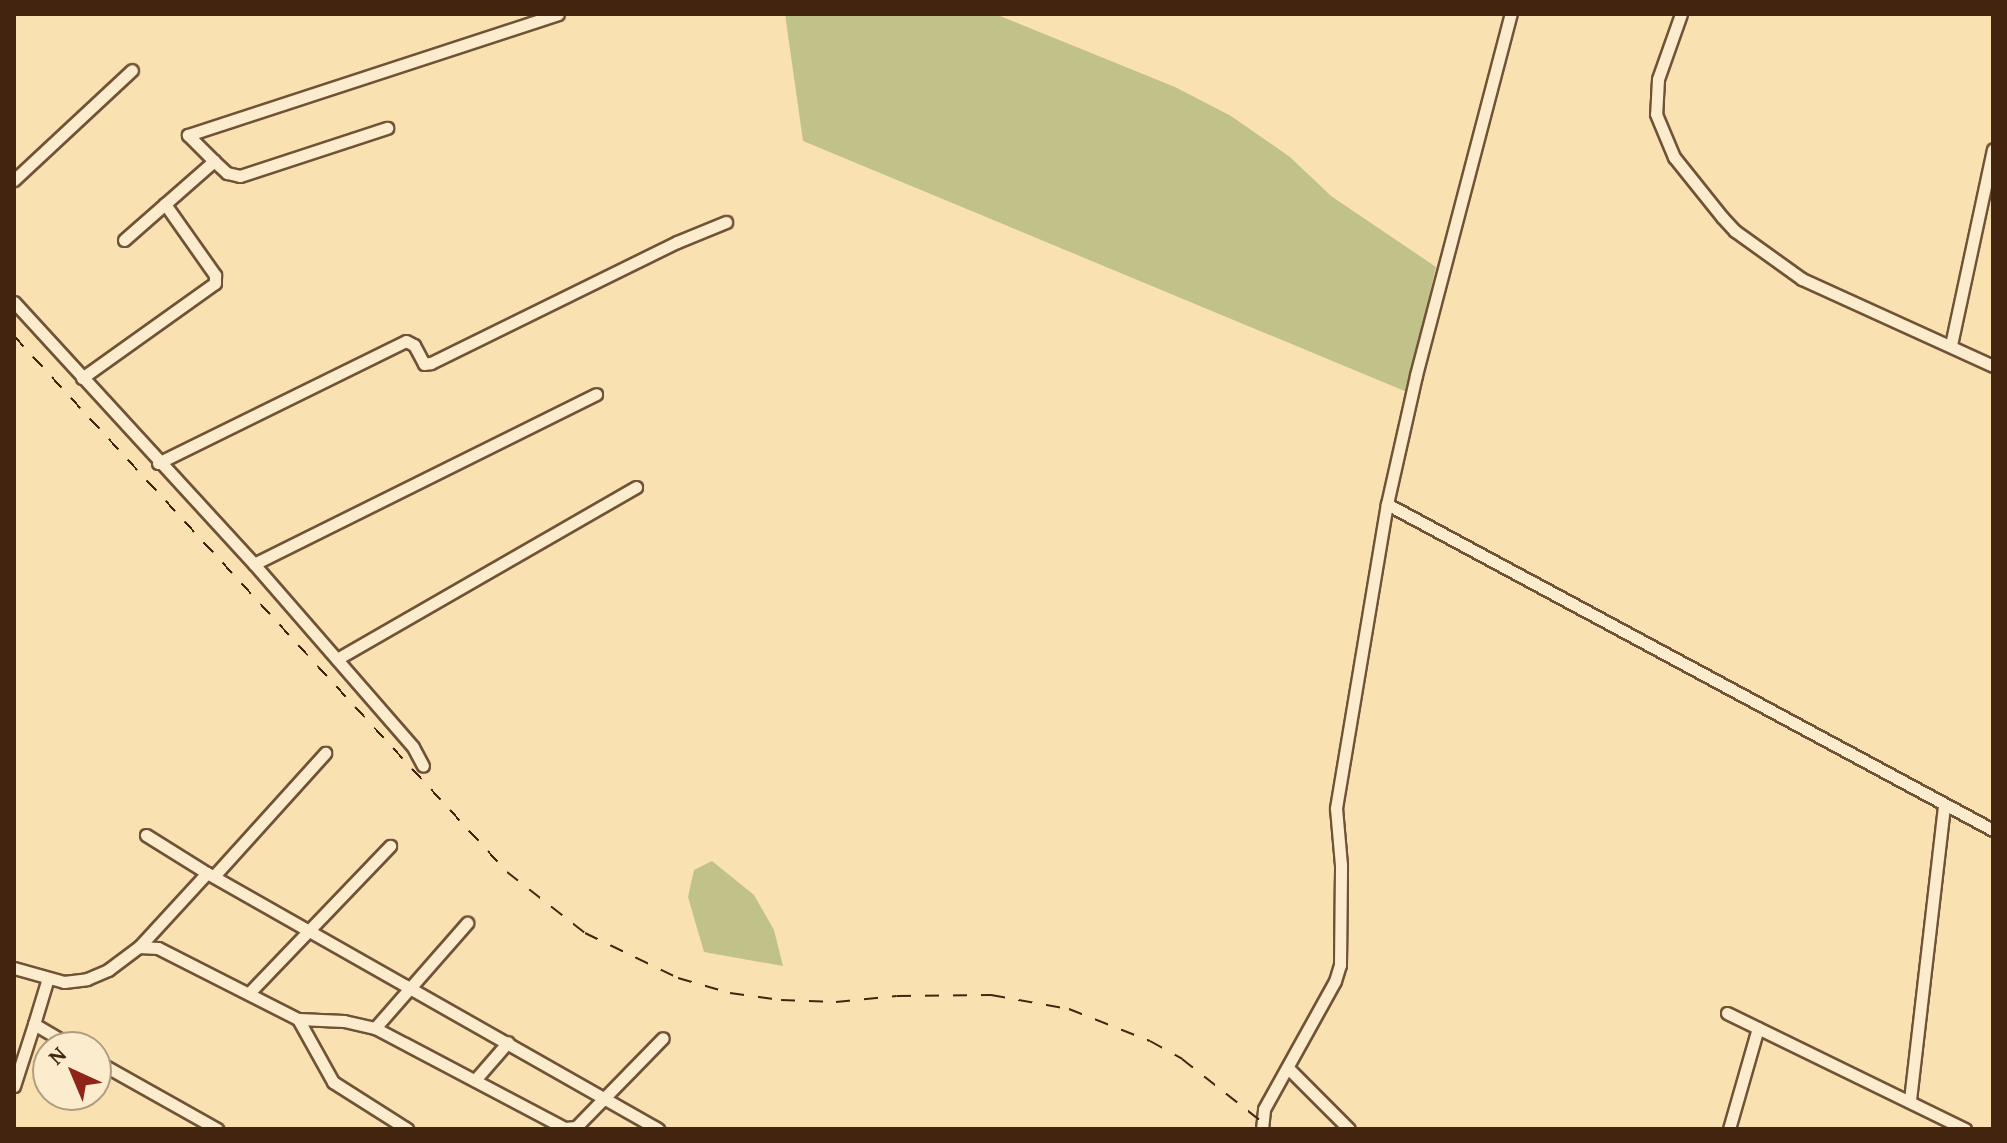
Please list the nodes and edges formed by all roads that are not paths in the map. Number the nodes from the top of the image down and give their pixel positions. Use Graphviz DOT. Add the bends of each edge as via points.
graph roads {
  1 [pos="558,14"];
  2 [pos="1511,14"];
  3 [pos="1681,14"];
  4 [pos="132,70"];
  5 [pos="387,128"];
  6 [pos="1993,149"];
  7 [pos="214,161"];
  8 [pos="14,180"];
  9 [pos="165,204"];
  10 [pos="726,222"];
  11 [pos="124,240"];
  12 [pos="16,308"];
  13 [pos="1951,345"];
  14 [pos="1993,366"];
  15 [pos="82,378"];
  16 [pos="596,394"];
  17 [pos="158,463"];
  18 [pos="636,487"];
  19 [pos="1387,504"];
  20 [pos="254,564"];
  21 [pos="337,659"];
  22 [pos="325,753"];
  23 [pos="423,766"];
  24 [pos="1944,806"];
  25 [pos="1993,830"];
  26 [pos="146,835"];
  27 [pos="390,846"];
  28 [pos="211,874"];
  29 [pos="467,923"];
  30 [pos="309,928"];
  31 [pos="139,947"];
  32 [pos="14,968"];
  33 [pos="48,978"];
  34 [pos="411,986"];
  35 [pos="249,993"];
  36 [pos="1727,1013"];
  37 [pos="298,1019"];
  38 [pos="34,1024"];
  39 [pos="375,1028"];
  40 [pos="1758,1028"];
  41 [pos="46,1031"];
  42 [pos="663,1038"];
  43 [pos="508,1042"];
  44 [pos="1288,1068"];
  45 [pos="112,1070"];
  46 [pos="475,1080"];
  47 [pos="14,1086"];
  48 [pos="608,1099"];
  49 [pos="1910,1100"];
  50 [pos="576,1128"];
  51 [pos="217,1129"];
  52 [pos="407,1129"];
  53 [pos="658,1129"];
  54 [pos="1262,1129"];
  55 [pos="1349,1129"];
  56 [pos="1729,1129"];
  57 [pos="1965,1129"];
  1 -- 7 [label="street" via="188,135"];
  2 -- 19 [label="street"];
  3 -- 13 [label="street" via="1655,102 1660,129 1693,183 1735,231 1802,279"];
  4 -- 8 [label="street"];
  5 -- 7 [label="street" via="240,176"];
  6 -- 13 [label="street"];
  7 -- 9 [label="street"];
  9 -- 11 [label="street"];
  9 -- 15 [label="street" via="215,275 215,283"];
  10 -- 17 [label="street" via="431,363 424,364 406,341"];
  12 -- 15 [label="street"];
  13 -- 14 [label="street"];
  15 -- 17 [label="street"];
  16 -- 20 [label="street"];
  17 -- 20 [label="street"];
  18 -- 21 [label="street"];
  19 -- 24 [label="street"];
  19 -- 44 [label="street" via="1336,808 1340,965"];
  20 -- 21 [label="street"];
  21 -- 23 [label="street" via="413,747"];
  22 -- 28 [label="street"];
  24 -- 25 [label="street"];
  24 -- 49 [label="street"];
  26 -- 28 [label="street"];
  27 -- 30 [label="street"];
  28 -- 30 [label="street"];
  28 -- 31 [label="street"];
  29 -- 34 [label="street"];
  30 -- 34 [label="street"];
  30 -- 35 [label="street"];
  31 -- 33 [label="street" via="87,979"];
  31 -- 35 [label="street" via="158,948"];
  32 -- 33 [label="street"];
  33 -- 38 [label="street"];
  34 -- 39 [label="street"];
  34 -- 43 [label="street"];
  35 -- 37 [label="street"];
  36 -- 40 [label="street"];
  37 -- 39 [label="street"];
  37 -- 52 [label="street" via="333,1082"];
  38 -- 41 [label="street"];
  38 -- 47 [label="street"];
  39 -- 46 [label="street"];
  40 -- 49 [label="street"];
  40 -- 56 [label="street"];
  42 -- 48 [label="street"];
  43 -- 46 [label="street"];
  43 -- 48 [label="street"];
  44 -- 54 [label="street" via="1264,1109"];
  44 -- 55 [label="street"];
  45 -- 51 [label="street"];
  46 -- 50 [label="street" via="560,1126"];
  48 -- 50 [label="street"];
  48 -- 53 [label="street"];
  49 -- 57 [label="street"];
}
